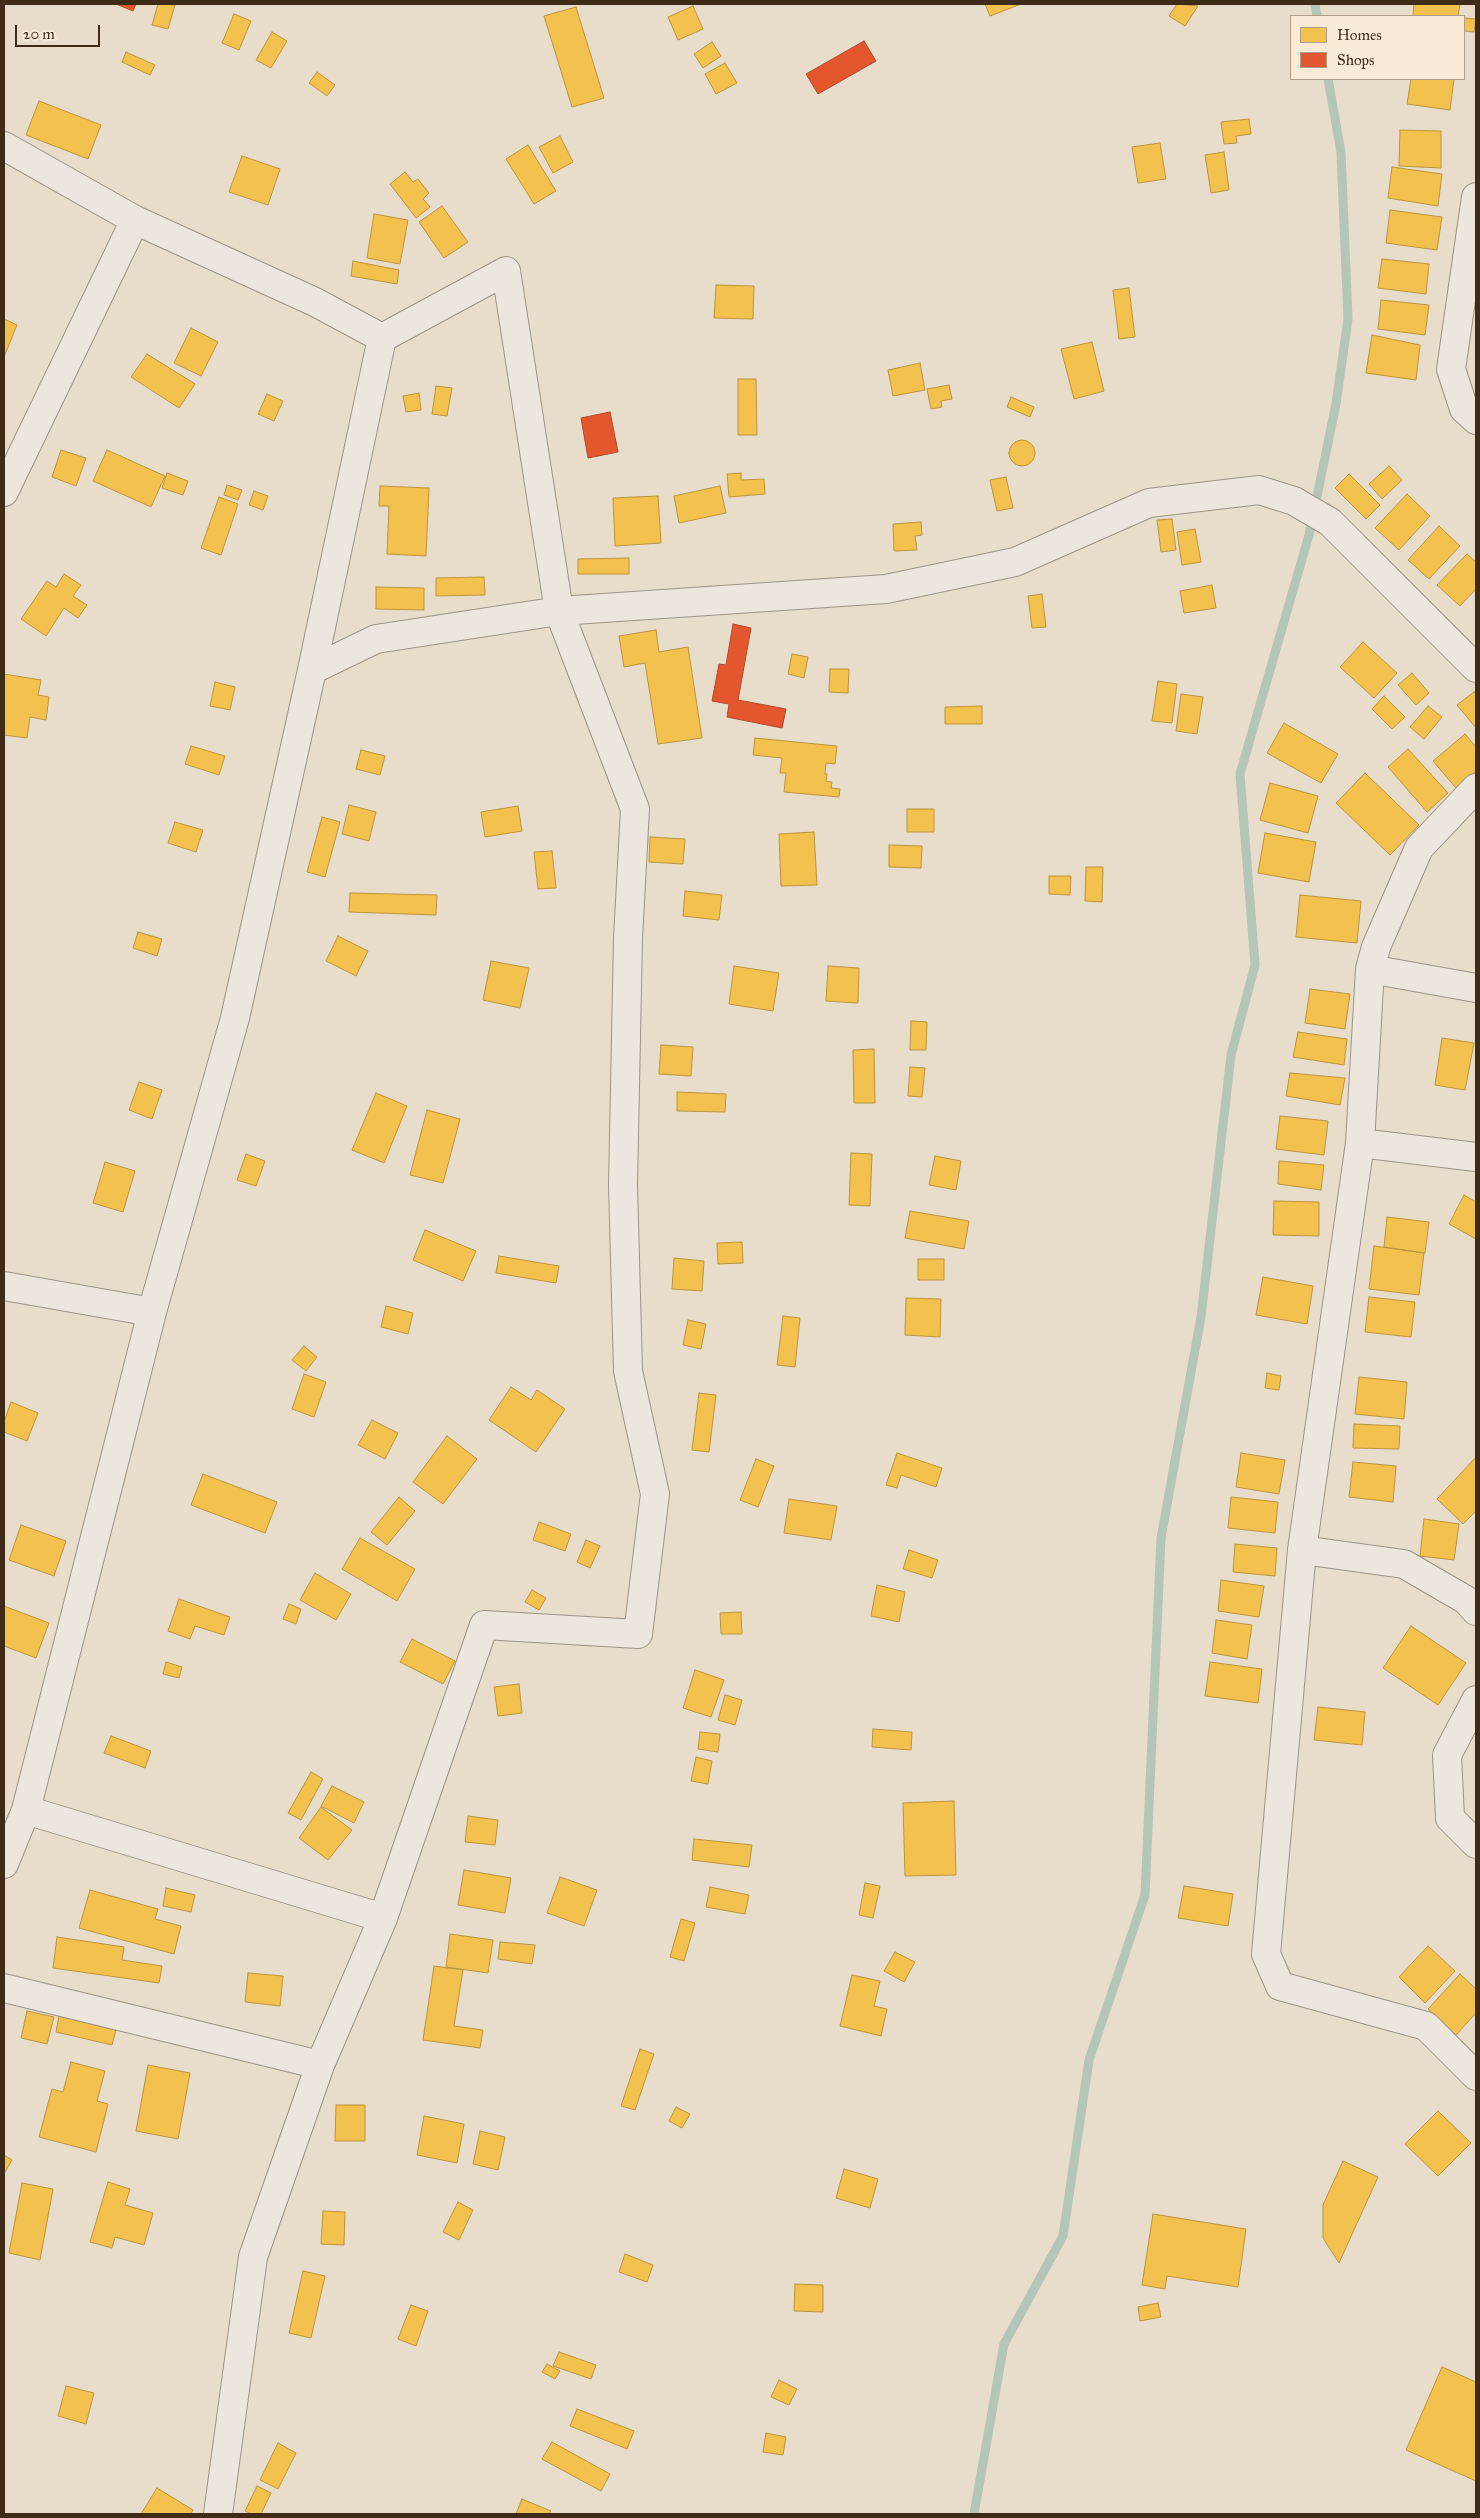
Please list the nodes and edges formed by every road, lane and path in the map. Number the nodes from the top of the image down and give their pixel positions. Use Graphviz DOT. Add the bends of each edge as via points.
graph roads {
  1 [pos="4,146"];
  2 [pos="1476,197"];
  3 [pos="135,220"];
  4 [pos="382,338"];
  5 [pos="1476,420"];
  6 [pos="4,492"];
  7 [pos="559,611"];
  8 [pos="1476,668"];
  9 [pos="312,670"];
  10 [pos="1476,788"];
  11 [pos="1370,969"];
  12 [pos="1476,988"];
  13 [pos="1360,1143"];
  14 [pos="1476,1157"];
  15 [pos="4,1286"];
  16 [pos="152,1312"];
  17 [pos="1302,1550"];
  18 [pos="1476,1611"];
  19 [pos="1476,1700"];
  20 [pos="26,1810"];
  21 [pos="1476,1844"];
  22 [pos="4,1864"];
  23 [pos="383,1918"];
  24 [pos="4,1988"];
  25 [pos="320,2065"];
  26 [pos="1476,2076"];
  27 [pos="218,2514"];
  1 -- 3 [label="street"];
  2 -- 5 [label="street" via="1451,369 1464,409"];
  3 -- 4 [label="street" via="315,302"];
  3 -- 6 [label="street"];
  4 -- 7 [label="street" via="506,271"];
  4 -- 9 [label="street"];
  7 -- 8 [label="street" via="886,588 1015,562 1149,503 1259,490 1294,501 1330,522"];
  7 -- 9 [label="street" via="376,639"];
  7 -- 23 [label="street" via="635,809 628,938 623,1185 628,1371 655,1494 638,1634 484,1625"];
  9 -- 16 [label="street" via="235,1018"];
  10 -- 11 [label="street" via="1418,848 1376,947"];
  11 -- 12 [label="street"];
  11 -- 13 [label="street"];
  13 -- 14 [label="street"];
  13 -- 17 [label="street"];
  15 -- 16 [label="street"];
  16 -- 20 [label="street"];
  17 -- 18 [label="street" via="1404,1564 1466,1600"];
  17 -- 26 [label="street" via="1266,1954 1280,1986 1426,2026"];
  19 -- 21 [label="street" via="1447,1755 1450,1818"];
  20 -- 22 [label="street"];
  20 -- 23 [label="street"];
  23 -- 25 [label="street"];
  24 -- 25 [label="street"];
  25 -- 27 [label="street" via="253,2258"];
}
